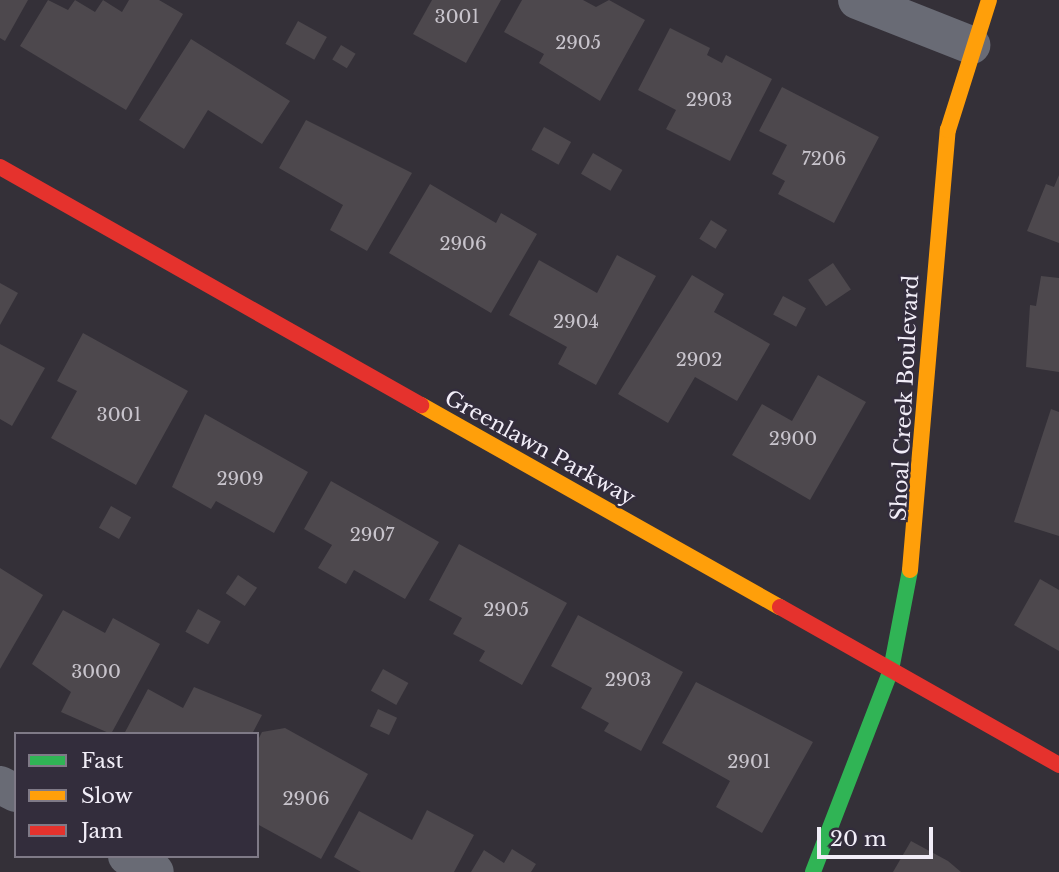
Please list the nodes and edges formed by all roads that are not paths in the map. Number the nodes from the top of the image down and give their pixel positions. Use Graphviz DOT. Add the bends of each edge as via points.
graph roads {
  1 [pos="857,0"];
  2 [pos="989,0"];
  3 [pos="971,45"];
  4 [pos="0,167"];
  5 [pos="891,670"];
  6 [pos="1059,765"];
  7 [pos="130,858"];
  8 [pos="155,872"];
  9 [pos="813,872"];
  1 -- 3 [label="street"];
  2 -- 3 [label="street, Shoal Creek Boulevard"];
  3 -- 5 [label="street, Shoal Creek Boulevard" via="948,130 936,221 920,519"];
  4 -- 5 [label="street, Greenlawn Parkway"];
  5 -- 6 [label="street, Greenlawn Parkway"];
  5 -- 9 [label="street, Shoal Creek Boulevard"];
  7 -- 8 [label="street"];
}
